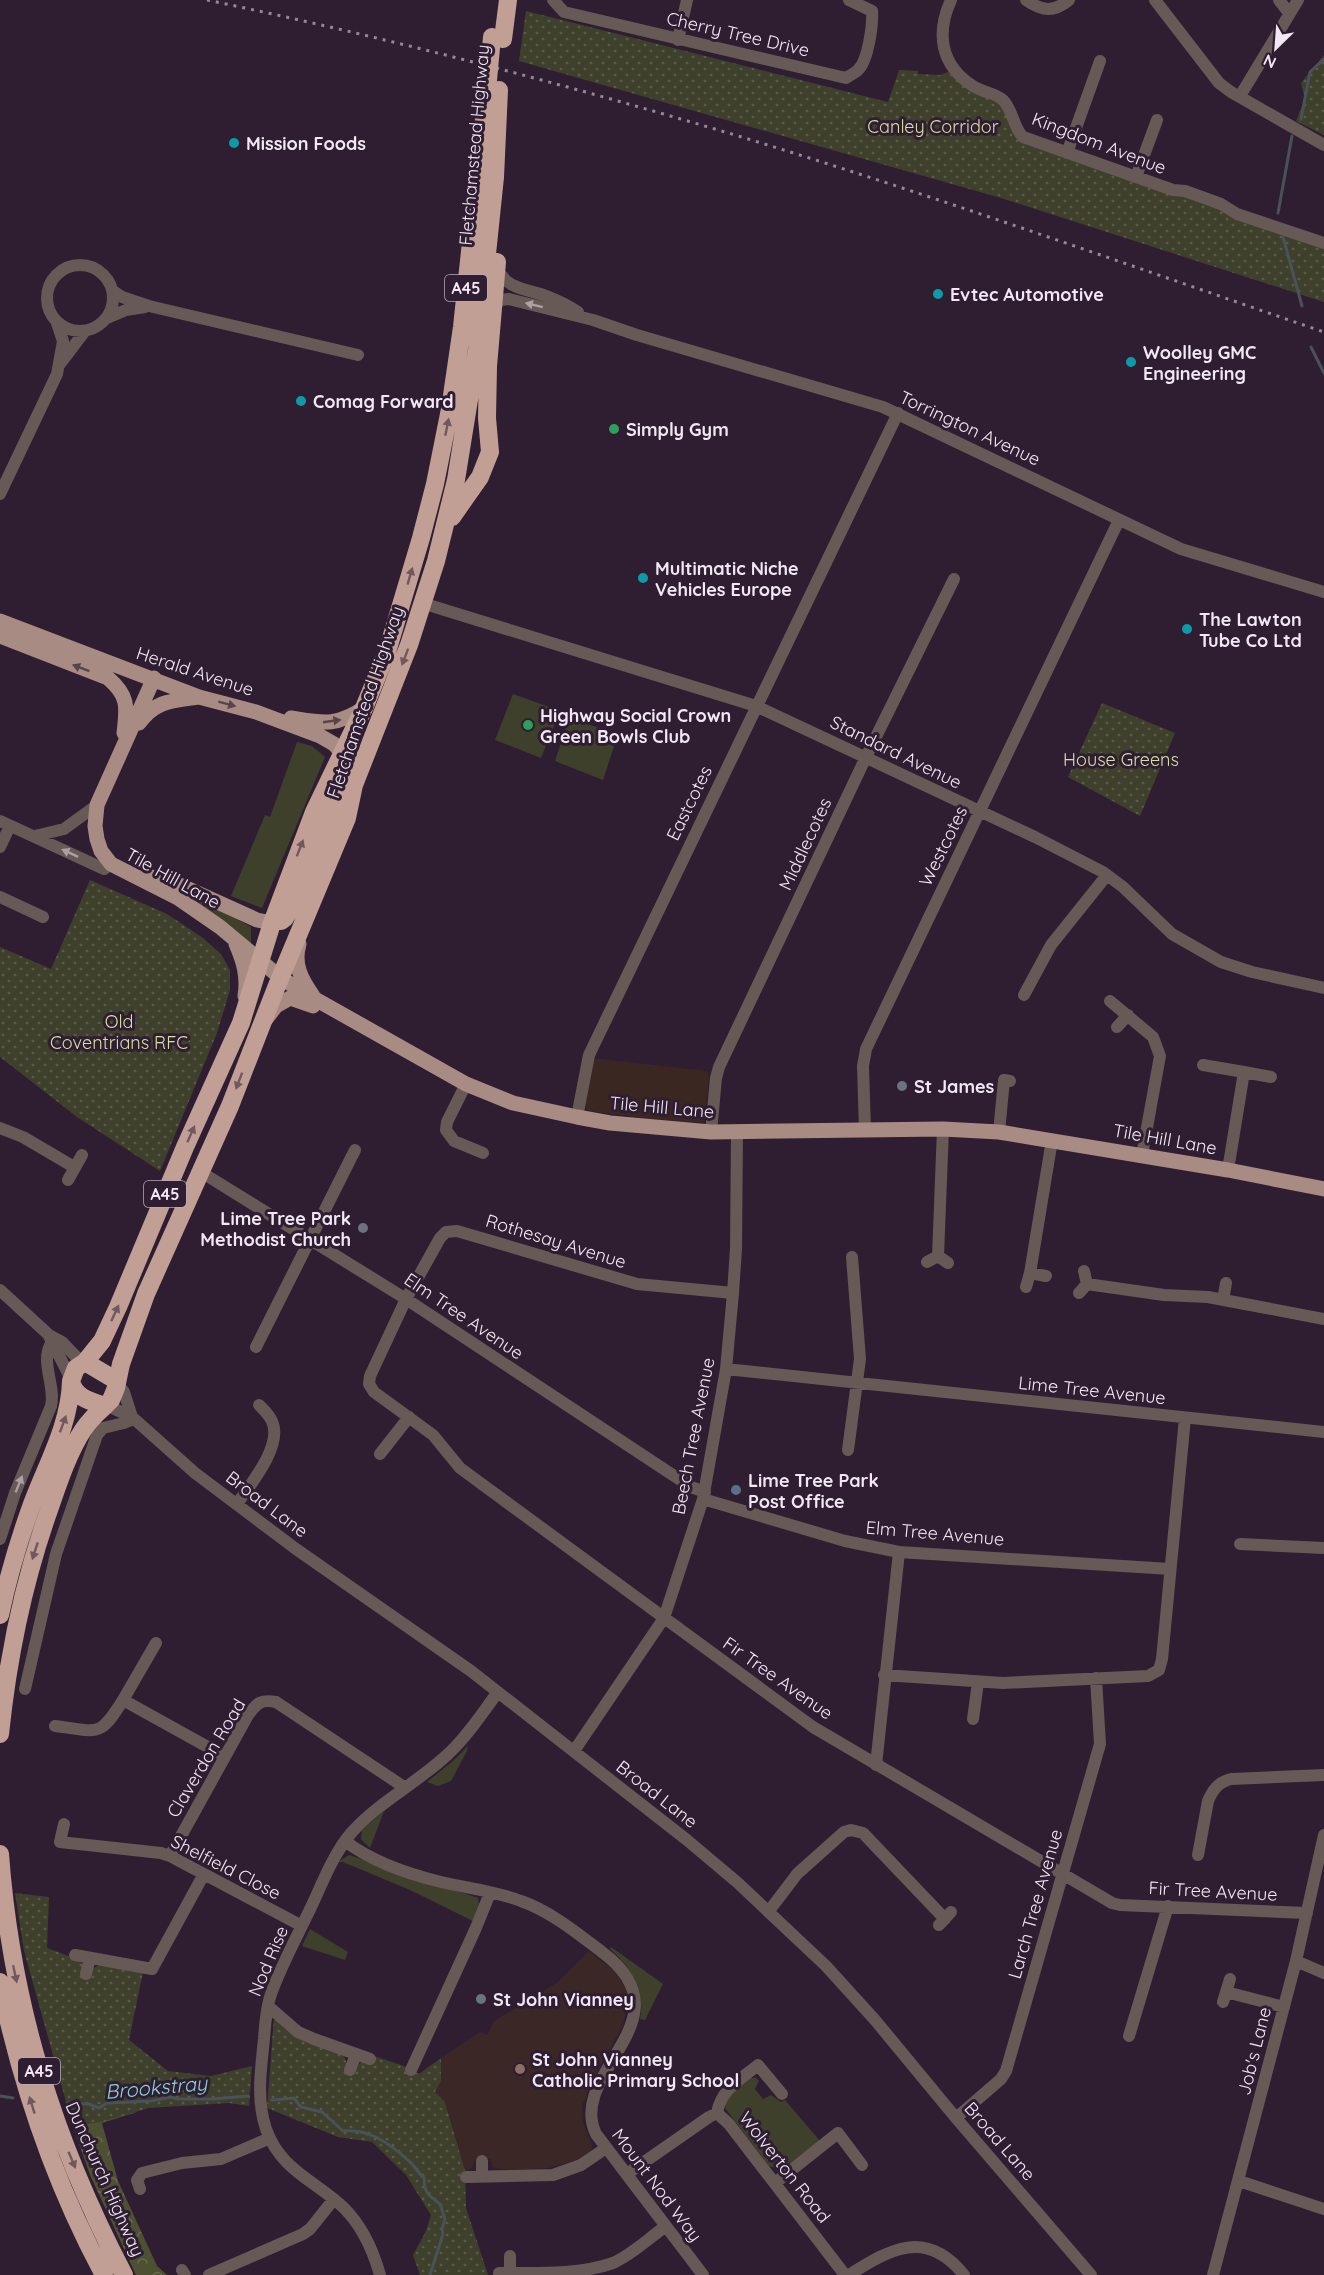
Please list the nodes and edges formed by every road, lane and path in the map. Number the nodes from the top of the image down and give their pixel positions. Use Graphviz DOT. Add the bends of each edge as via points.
graph roads {
  1 [pos="495,0"];
  2 [pos="508,0"];
  3 [pos="553,0"];
  4 [pos="687,0"];
  5 [pos="849,0"];
  6 [pos="951,0"];
  7 [pos="1026,0"];
  8 [pos="1069,0"];
  9 [pos="1155,0"];
  10 [pos="1279,0"];
  11 [pos="1298,0"];
  12 [pos="874,5"];
  13 [pos="1289,13"];
  14 [pos="498,38"];
  15 [pos="678,40"];
  16 [pos="1100,61"];
  17 [pos="493,91"];
  18 [pos="1240,96"];
  19 [pos="1157,120"];
  20 [pos="1324,145"];
  21 [pos="1067,153"];
  22 [pos="495,177"];
  23 [pos="1136,177"];
  24 [pos="1324,243"];
  25 [pos="497,268"];
  26 [pos="113,291"];
  27 [pos="501,303"];
  28 [pos="149,306"];
  29 [pos="107,318"];
  30 [pos="592,320"];
  31 [pos="57,323"];
  32 [pos="85,331"];
  33 [pos="358,355"];
  34 [pos="59,365"];
  35 [pos="898,413"];
  36 [pos="0,494"];
  37 [pos="1119,520"];
  38 [pos="446,527"];
  39 [pos="954,579"];
  40 [pos="1324,592"];
  41 [pos="422,603"];
  42 [pos="0,621"];
  43 [pos="0,636"];
  44 [pos="154,678"];
  45 [pos="199,696"];
  46 [pos="756,706"];
  47 [pos="364,708"];
  48 [pos="256,712"];
  49 [pos="123,745"];
  50 [pos="342,753"];
  51 [pos="866,757"];
  52 [pos="354,784"];
  53 [pos="97,805"];
  54 [pos="979,812"];
  55 [pos="5,823"];
  56 [pos="35,836"];
  57 [pos="0,847"];
  58 [pos="108,867"];
  59 [pos="1107,875"];
  60 [pos="0,897"];
  61 [pos="43,917"];
  62 [pos="305,917"];
  63 [pos="272,922"];
  64 [pos="236,942"];
  65 [pos="261,962"];
  66 [pos="281,978"];
  67 [pos="1324,988"];
  68 [pos="1024,995"];
  69 [pos="316,1000"];
  70 [pos="1110,1001"];
  71 [pos="345,1015"];
  72 [pos="1128,1015"];
  73 [pos="241,1023"];
  74 [pos="261,1026"];
  75 [pos="1117,1027"];
  76 [pos="1203,1065"];
  77 [pos="1244,1072"];
  78 [pos="1271,1077"];
  79 [pos="1010,1081"];
  80 [pos="466,1084"];
  81 [pos="577,1117"];
  82 [pos="0,1128"];
  83 [pos="944,1129"];
  84 [pos="864,1130"];
  85 [pos="711,1132"];
  86 [pos="736,1132"];
  87 [pos="999,1132"];
  88 [pos="1052,1140"];
  89 [pos="355,1150"];
  90 [pos="483,1153"];
  91 [pos="82,1155"];
  92 [pos="1142,1155"];
  93 [pos="74,1167"];
  94 [pos="1228,1170"];
  95 [pos="201,1172"];
  96 [pos="68,1180"];
  97 [pos="1324,1189"];
  98 [pos="311,1239"];
  99 [pos="852,1257"];
  100 [pos="938,1260"];
  101 [pos="1084,1271"];
  102 [pos="1030,1273"];
  103 [pos="1046,1276"];
  104 [pos="1226,1283"];
  105 [pos="1026,1287"];
  106 [pos="0,1290"];
  107 [pos="733,1293"];
  108 [pos="406,1299"];
  109 [pos="1223,1300"];
  110 [pos="1324,1319"];
  111 [pos="50,1339"];
  112 [pos="256,1347"];
  113 [pos="83,1363"];
  114 [pos="726,1369"];
  115 [pos="71,1380"];
  116 [pos="117,1382"];
  117 [pos="857,1383"];
  118 [pos="259,1405"];
  119 [pos="105,1406"];
  120 [pos="133,1418"];
  121 [pos="409,1418"];
  122 [pos="1185,1418"];
  123 [pos="1324,1432"];
  124 [pos="848,1450"];
  125 [pos="380,1454"];
  126 [pos="704,1495"];
  127 [pos="237,1504"];
  128 [pos="0,1539"];
  129 [pos="1240,1544"];
  130 [pos="1324,1548"];
  131 [pos="899,1552"];
  132 [pos="1170,1569"];
  133 [pos="0,1615"];
  134 [pos="664,1618"];
  135 [pos="158,1640"];
  136 [pos="884,1675"];
  137 [pos="1096,1678"];
  138 [pos="978,1682"];
  139 [pos="25,1689"];
  140 [pos="498,1692"];
  141 [pos="123,1700"];
  142 [pos="973,1719"];
  143 [pos="55,1726"];
  144 [pos="0,1734"];
  145 [pos="574,1751"];
  146 [pos="224,1756"];
  147 [pos="876,1765"];
  148 [pos="1324,1775"];
  149 [pos="404,1787"];
  150 [pos="64,1824"];
  151 [pos="1324,1835"];
  152 [pos="345,1841"];
  153 [pos="0,1854"];
  154 [pos="1198,1855"];
  155 [pos="170,1856"];
  156 [pos="1321,1867"];
  157 [pos="204,1874"];
  158 [pos="1063,1874"];
  159 [pos="490,1893"];
  160 [pos="1168,1906"];
  161 [pos="769,1911"];
  162 [pos="1307,1913"];
  163 [pos="945,1919"];
  164 [pos="302,1926"];
  165 [pos="75,1955"];
  166 [pos="90,1958"];
  167 [pos="1296,1961"];
  168 [pos="1324,1973"];
  169 [pos="86,1974"];
  170 [pos="1230,1979"];
  171 [pos="0,1982"];
  172 [pos="268,2006"];
  173 [pos="1284,2007"];
  174 [pos="1129,2036"];
  175 [pos="356,2054"];
  176 [pos="370,2059"];
  177 [pos="350,2070"];
  178 [pos="411,2070"];
  179 [pos="782,2094"];
  180 [pos="717,2113"];
  181 [pos="956,2118"];
  182 [pos="270,2138"];
  183 [pos="606,2148"];
  184 [pos="482,2160"];
  185 [pos="862,2165"];
  186 [pos="142,2173"];
  187 [pos="627,2175"];
  188 [pos="466,2177"];
  189 [pos="482,2177"];
  190 [pos="126,2178"];
  191 [pos="1239,2181"];
  192 [pos="775,2183"];
  193 [pos="140,2189"];
  194 [pos="334,2199"];
  195 [pos="1323,2206"];
  196 [pos="666,2226"];
  197 [pos="510,2256"];
  198 [pos="104,2275"];
  199 [pos="124,2275"];
  200 [pos="210,2275"];
  201 [pos="380,2275"];
  202 [pos="703,2275"];
  203 [pos="847,2275"];
  204 [pos="964,2275"];
  205 [pos="1091,2275"];
  206 [pos="1213,2275"];
  1 -- 14 [label="highway, Fletchamstead Highway / A45"];
  2 -- 14 [label="highway, Fletchamstead Highway / A45"];
  3 -- 15 [label="street, Cherry Tree Drive" via="564,12"];
  4 -- 15 [label="street"];
  5 -- 12 [label="street, Cherry Tree Drive"];
  6 -- 21 [label="street, Kingdom Avenue" via="942,32 944,50 953,67 974,87 1004,101 1023,137"];
  7 -- 8 [label="street" via="1045,10"];
  9 -- 18 [label="street" via="1219,83"];
  10 -- 13 [label="street"];
  11 -- 13 [label="street"];
  12 -- 15 [label="street, Cherry Tree Drive" via="870,39 859,69 846,78"];
  13 -- 18 [label="street"];
  14 -- 17 [label="highway, Fletchamstead Highway / A45, bridge"];
  16 -- 21 [label="street"];
  17 -- 22 [label="highway, Fletchamstead Highway / A45"];
  47 -- 17 [label="highway, Fletchamstead Highway / A45, one-way" via="387,652 435,484 450,409"];
  18 -- 20 [label="street"];
  19 -- 23 [label="street"];
  21 -- 23 [label="street, Kingdom Avenue"];
  22 -- 25 [label="highway"];
  22 -- 38 [label="highway, Fletchamstead Highway / A45" via="469,407"];
  23 -- 24 [label="street, Kingdom Avenue"];
  25 -- 27 [label="highway"];
  25 -- 30 [label="street, Torrington Avenue" via="511,285 549,297"];
  26 -- 28 [label="street"];
  26 -- 29 [label="street" via="112,310"];
  26 -- 31 [label="street" via="106,277 91,267 67,268 54,278 47,295"];
  30 -- 27 [label="street, Torrington Avenue, one-way"];
  27 -- 38 [label="highway" via="488,366 490,452 480,477"];
  28 -- 29 [label="street"];
  28 -- 33 [label="street"];
  29 -- 32 [label="street"];
  30 -- 35 [label="street, Torrington Avenue"];
  31 -- 32 [label="street"];
  31 -- 34 [label="street" via="63,341"];
  32 -- 34 [label="street"];
  34 -- 36 [label="street"];
  35 -- 37 [label="street, Torrington Avenue"];
  35 -- 46 [label="street, Eastcotes"];
  37 -- 40 [label="street, Torrington Avenue" via="1189,552"];
  37 -- 54 [label="street, Westcotes"];
  38 -- 41 [label="highway, Fletchamstead Highway / A45"];
  39 -- 51 [label="street, Middlecotes"];
  41 -- 46 [label="street, Standard Avenue"];
  41 -- 52 [label="highway, Fletchamstead Highway / A45, one-way" via="410,645"];
  42 -- 44 [label="main road, Herald Avenue"];
  49 -- 43 [label="main road, one-way" via="127,707 120,688 108,678"];
  44 -- 45 [label="main road, Herald Avenue"];
  44 -- 49 [label="main road"];
  45 -- 48 [label="main road, Herald Avenue, one-way"];
  45 -- 49 [label="main road" via="161,702 148,711"];
  46 -- 51 [label="street, Standard Avenue"];
  46 -- 81 [label="street, Eastcotes" via="589,1055"];
  48 -- 47 [label="main road, one-way" via="320,723 347,719"];
  47 -- 50 [label="highway, Fletchamstead Highway / A45"];
  48 -- 50 [label="main road, Herald Avenue" via="320,736"];
  49 -- 53 [label="main road"];
  50 -- 52 [label="main road"];
  63 -- 50 [label="highway, Fletchamstead Highway / A45, one-way" via="314,812"];
  51 -- 54 [label="street, Standard Avenue"];
  51 -- 85 [label="street, Middlecotes" via="719,1067"];
  52 -- 62 [label="highway, Fletchamstead Highway / A45" via="347,818"];
  52 -- 63 [label="highway" via="333,810 285,918"];
  53 -- 56 [label="street" via="64,829"];
  53 -- 58 [label="main road" via="97,839"];
  54 -- 59 [label="street, Standard Avenue"];
  54 -- 84 [label="street, Westcotes" via="866,1049"];
  55 -- 56 [label="street, Tile Hill Lane"];
  55 -- 57 [label="street"];
  58 -- 56 [label="street, Tile Hill Lane, one-way"];
  58 -- 63 [label="main road" via="182,886 257,920"];
  58 -- 64 [label="main road, Tile Hill Lane" via="178,898"];
  59 -- 67 [label="street, Standard Avenue" via="1172,934 1221,962"];
  59 -- 68 [label="street" via="1052,945"];
  60 -- 61 [label="street" via="31,906"];
  62 -- 66 [label="highway, Fletchamstead Highway / A45"];
  62 -- 69 [label="main road" via="296,965"];
  63 -- 65 [label="highway, Fletchamstead Highway / A45"];
  64 -- 65 [label="main road, Tile Hill Lane"];
  64 -- 73 [label="main road" via="247,984"];
  65 -- 66 [label="main road, Tile Hill Lane"];
  65 -- 73 [label="highway, Fletchamstead Highway / A45"];
  66 -- 69 [label="main road, Tile Hill Lane"];
  66 -- 74 [label="highway, Fletchamstead Highway / A45"];
  69 -- 71 [label="main road, Tile Hill Lane"];
  70 -- 72 [label="street"];
  71 -- 74 [label="main road, Tile Hill Lane" via="290,998 276,1006"];
  71 -- 80 [label="main road, Tile Hill Lane"];
  72 -- 75 [label="street"];
  72 -- 92 [label="street" via="1153,1038 1160,1056"];
  113 -- 73 [label="highway, Fletchamstead Highway / A45, one-way" via="102,1341 118,1307"];
  74 -- 95 [label="highway, Fletchamstead Highway / A45, one-way"];
  76 -- 77 [label="street"];
  77 -- 78 [label="street"];
  77 -- 94 [label="street"];
  79 -- 87 [label="street" via="1004,1080"];
  80 -- 81 [label="main road, Tile Hill Lane" via="513,1102"];
  80 -- 90 [label="street" via="446,1130 454,1141"];
  81 -- 85 [label="main road, Tile Hill Lane"];
  82 -- 93 [label="street" via="24,1137"];
  83 -- 84 [label="main road, Tile Hill Lane"];
  83 -- 87 [label="main road, Tile Hill Lane"];
  83 -- 100 [label="street"];
  84 -- 86 [label="main road, Tile Hill Lane"];
  85 -- 86 [label="main road, Tile Hill Lane"];
  86 -- 107 [label="street, Beech Tree Avenue"];
  87 -- 88 [label="main road, Tile Hill Lane"];
  88 -- 92 [label="main road, Tile Hill Lane"];
  88 -- 102 [label="street"];
  89 -- 98 [label="street"];
  91 -- 93 [label="street"];
  92 -- 94 [label="main road, Tile Hill Lane"];
  93 -- 96 [label="street"];
  94 -- 97 [label="main road, Tile Hill Lane"];
  95 -- 98 [label="street, Elm Tree Avenue"];
  95 -- 116 [label="highway, Fletchamstead Highway / A45" via="146,1294"];
  98 -- 108 [label="street, Elm Tree Avenue"];
  98 -- 112 [label="street"];
  99 -- 117 [label="street" via="860,1350"];
  101 -- 109 [label="street" via="1083,1288"];
  102 -- 103 [label="street"];
  102 -- 105 [label="street"];
  104 -- 109 [label="street"];
  106 -- 111 [label="street"];
  107 -- 108 [label="street, Rothesay Avenue" via="637,1284 452,1230 440,1238"];
  107 -- 114 [label="street, Beech Tree Avenue"];
  108 -- 121 [label="street, Fir Tree Avenue" via="369,1384"];
  108 -- 126 [label="street, Elm Tree Avenue"];
  109 -- 110 [label="street"];
  111 -- 113 [label="street" via="62,1342"];
  111 -- 115 [label="street"];
  128 -- 111 [label="street, one-way" via="51,1406 46,1353"];
  113 -- 115 [label="highway, Fletchamstead Highway"];
  113 -- 116 [label="highway"];
  114 -- 117 [label="street, Lime Tree Avenue"];
  114 -- 126 [label="street, Beech Tree Avenue"];
  115 -- 119 [label="highway" via="80,1397"];
  133 -- 115 [label="highway, one-way" via="21,1538 67,1412"];
  116 -- 119 [label="highway, Fletchamstead Highway" via="114,1395"];
  116 -- 120 [label="street, Broad Lane"];
  117 -- 122 [label="street, Lime Tree Avenue"];
  117 -- 124 [label="street"];
  118 -- 127 [label="street" via="273,1424 274,1440"];
  119 -- 120 [label="street, Broad Lane"];
  119 -- 144 [label="highway, one-way" via="79,1437 28,1573 5,1684"];
  120 -- 127 [label="street, Broad Lane"];
  120 -- 139 [label="street" via="103,1428 97,1435 56,1554"];
  121 -- 125 [label="street"];
  121 -- 134 [label="street, Fir Tree Avenue" via="433,1435 460,1468"];
  122 -- 123 [label="street, Lime Tree Avenue"];
  122 -- 132 [label="street"];
  126 -- 131 [label="street, Elm Tree Avenue" via="845,1541"];
  126 -- 134 [label="street, Beech Tree Avenue"];
  127 -- 140 [label="street, Broad Lane"];
  129 -- 130 [label="street"];
  131 -- 132 [label="street, Elm Tree Avenue"];
  131 -- 136 [label="street"];
  132 -- 137 [label="street" via="1159,1670 1148,1676"];
  134 -- 145 [label="street, Beech Tree Avenue"];
  134 -- 147 [label="street, Fir Tree Avenue" via="813,1727"];
  135 -- 141 [label="street"];
  136 -- 138 [label="street"];
  136 -- 147 [label="street"];
  137 -- 138 [label="street"];
  137 -- 158 [label="street, Larch Tree Avenue" via="1100,1744"];
  138 -- 142 [label="street"];
  140 -- 145 [label="street, Broad Lane"];
  140 -- 149 [label="street, Nod Rise" via="446,1756"];
  141 -- 143 [label="street" via="101,1729"];
  141 -- 146 [label="street"];
  145 -- 161 [label="street, Broad Lane"];
  146 -- 149 [label="street, Claverdon Road" via="257,1703 276,1702"];
  146 -- 155 [label="street, Claverdon Road"];
  147 -- 158 [label="street, Fir Tree Avenue"];
  148 -- 154 [label="street" via="1231,1779 1221,1783 1208,1801"];
  149 -- 152 [label="street, Nod Rise"];
  150 -- 155 [label="street, Shelfield Close" via="55,1840"];
  151 -- 156 [label="street, Job's Lane"];
  152 -- 159 [label="street, Mount Nod Way" via="417,1875"];
  152 -- 164 [label="street, Nod Rise"];
  153 -- 199 [label="highway, Dunchurch Highway / A45, one-way" via="10,1950 52,2113"];
  155 -- 157 [label="street, Shelfield Close"];
  156 -- 162 [label="street, Job's Lane"];
  157 -- 164 [label="street, Shelfield Close"];
  157 -- 166 [label="street" via="153,1969"];
  158 -- 160 [label="street, Fir Tree Avenue" via="1116,1904"];
  158 -- 181 [label="street, Larch Tree Avenue" via="1004,2074"];
  159 -- 178 [label="street"];
  159 -- 183 [label="street, Mount Nod Way" via="524,1902 554,1918 610,1958 633,1990 632,2023 590,2109 592,2126"];
  160 -- 162 [label="street, Fir Tree Avenue"];
  160 -- 174 [label="street"];
  161 -- 163 [label="street" via="797,1874 851,1830 862,1833"];
  161 -- 181 [label="street, Broad Lane" via="875,2020"];
  162 -- 167 [label="street, Job's Lane"];
  164 -- 172 [label="street, Nod Rise"];
  165 -- 166 [label="street"];
  166 -- 169 [label="street"];
  167 -- 168 [label="street"];
  167 -- 173 [label="street, Job's Lane"];
  170 -- 173 [label="street" via="1224,1997"];
  198 -- 171 [label="highway, A45, one-way" via="86,2242 37,2122"];
  172 -- 175 [label="street" via="298,2032"];
  172 -- 182 [label="street, Nod Rise" via="260,2093"];
  173 -- 191 [label="street, Job's Lane"];
  175 -- 176 [label="street"];
  175 -- 177 [label="street"];
  179 -- 180 [label="street" via="759,2065 725,2091"];
  180 -- 187 [label="street, Wolverton Road"];
  180 -- 192 [label="street, Wolverton Road"];
  181 -- 205 [label="street, Broad Lane"];
  182 -- 186 [label="street" via="221,2159"];
  182 -- 194 [label="street, Nod Rise" via="292,2169"];
  183 -- 187 [label="street, Mount Nod Way"];
  183 -- 189 [label="street" via="581,2165 553,2175"];
  184 -- 189 [label="street"];
  185 -- 192 [label="street" via="838,2133"];
  186 -- 190 [label="street"];
  186 -- 193 [label="street" via="137,2180"];
  187 -- 196 [label="street, Mount Nod Way"];
  188 -- 189 [label="street"];
  191 -- 195 [label="street"];
  191 -- 206 [label="street, Job's Lane"];
  192 -- 203 [label="street, Wolverton Road"];
  194 -- 200 [label="street" via="303,2234"];
  194 -- 201 [label="street, Nod Rise" via="368,2239"];
  196 -- 197 [label="street" via="622,2259 597,2270 504,2273"];
  196 -- 202 [label="street, Mount Nod Way"];
  203 -- 204 [label="street" via="890,2251 910,2247 933,2251"];
}
